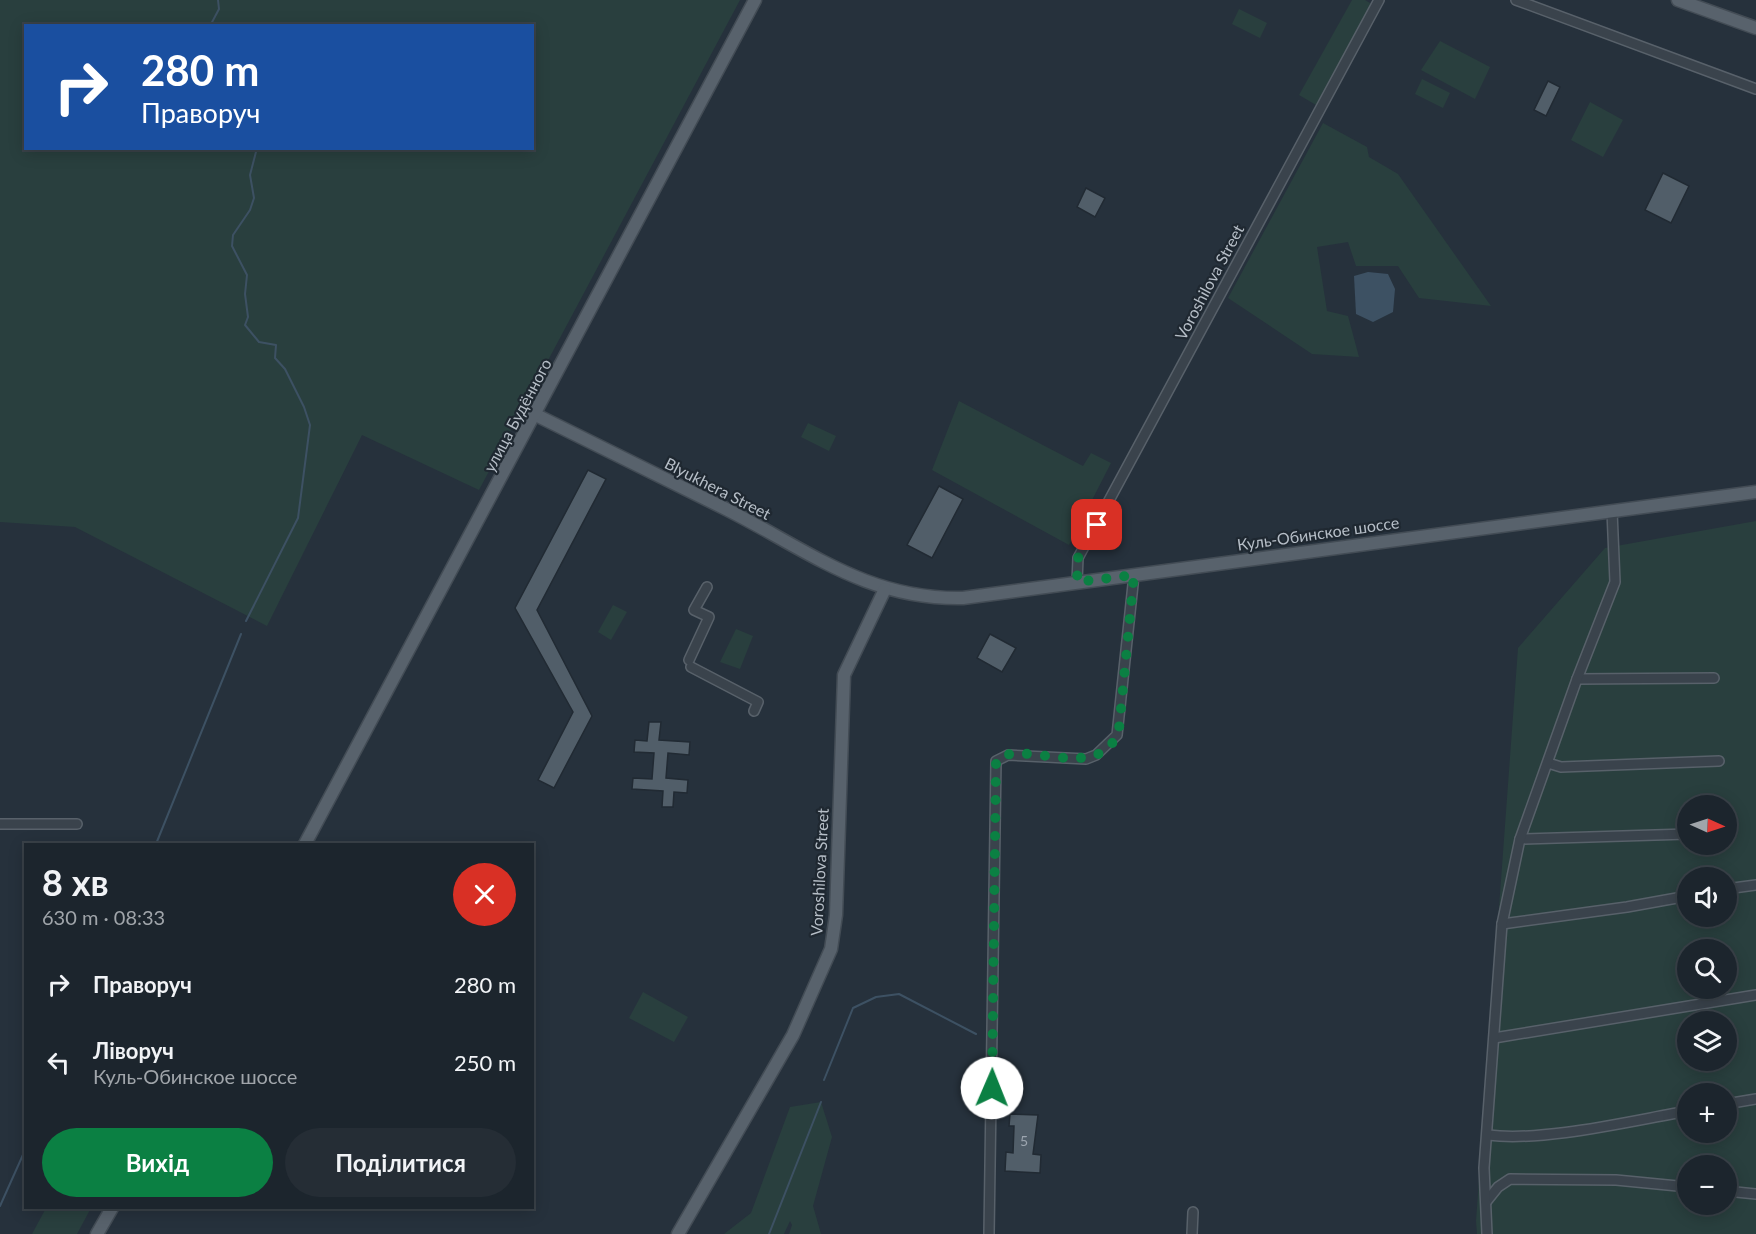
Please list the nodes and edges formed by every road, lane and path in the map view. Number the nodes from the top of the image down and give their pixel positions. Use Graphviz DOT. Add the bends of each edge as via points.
graph roads {
  1 [pos="755,0"];
  2 [pos="1379,0"];
  3 [pos="1516,0"];
  4 [pos="1678,0"];
  5 [pos="1756,28"];
  6 [pos="1756,89"];
  7 [pos="536,415"];
  8 [pos="1756,492"];
  9 [pos="1612,511"];
  10 [pos="1134,575"];
  11 [pos="1077,582"];
  12 [pos="707,588"];
  13 [pos="885,589"];
  14 [pos="1714,678"];
  15 [pos="1577,679"];
  16 [pos="754,711"];
  17 [pos="1719,760"];
  18 [pos="1548,763"];
  19 [pos="0,824"];
  20 [pos="78,824"];
  21 [pos="1677,834"];
  22 [pos="1520,839"];
  23 [pos="306,843"];
  24 [pos="1756,885"];
  25 [pos="1737,888"];
  26 [pos="1677,898"];
  27 [pos="1502,924"];
  28 [pos="1756,995"];
  29 [pos="1494,1038"];
  30 [pos="1756,1100"];
  31 [pos="1737,1103"];
  32 [pos="1677,1113"];
  33 [pos="1488,1136"];
  34 [pos="1677,1186"];
  35 [pos="1737,1192"];
  36 [pos="1756,1194"];
  37 [pos="1486,1202"];
  38 [pos="111,1209"];
  39 [pos="1193,1212"];
  40 [pos="98,1234"];
  41 [pos="678,1234"];
  42 [pos="989,1234"];
  43 [pos="1192,1234"];
  44 [pos="1487,1234"];
  1 -- 7 [label="main road, улица Будённого"];
  2 -- 11 [label="street, Voroshilova Street" via="1078,558"];
  3 -- 6 [label="street"];
  4 -- 5 [label="main road"];
  7 -- 13 [label="main road, Blyukhera Street" via="860,580"];
  7 -- 23 [label="main road, улица Будённого"];
  8 -- 9 [label="main road, Куль-Обинское шоссе"];
  9 -- 10 [label="main road, Куль-Обинское шоссе"];
  9 -- 15 [label="street" via="1615,582"];
  10 -- 11 [label="main road, Куль-Обинское шоссе"];
  10 -- 42 [label="street" via="1119,729 1112,742 1086,759 1008,754 996,761"];
  11 -- 13 [label="main road, Куль-Обинское шоссе" via="963,598 918,597"];
  12 -- 16 [label="street" via="694,610 709,617 690,664 758,702"];
  13 -- 41 [label="main road, Voroshilova Street" via="844,675 836,915 831,949 793,1035"];
  14 -- 15 [label="street"];
  15 -- 18 [label="street"];
  17 -- 18 [label="street" via="1562,767"];
  18 -- 22 [label="street"];
  19 -- 20 [label="street"];
  21 -- 22 [label="street"];
  22 -- 27 [label="street"];
  24 -- 25 [label="street"];
  26 -- 27 [label="street"];
  27 -- 29 [label="street"];
  28 -- 29 [label="street"];
  29 -- 33 [label="street"];
  30 -- 31 [label="street"];
  32 -- 33 [label="street" via="1571,1130"];
  33 -- 37 [label="street" via="1484,1168"];
  34 -- 37 [label="street" via="1616,1180 1510,1179 1498,1186"];
  35 -- 36 [label="street"];
  37 -- 44 [label="street"];
  38 -- 40 [label="main road"];
  39 -- 43 [label="street"];
}
